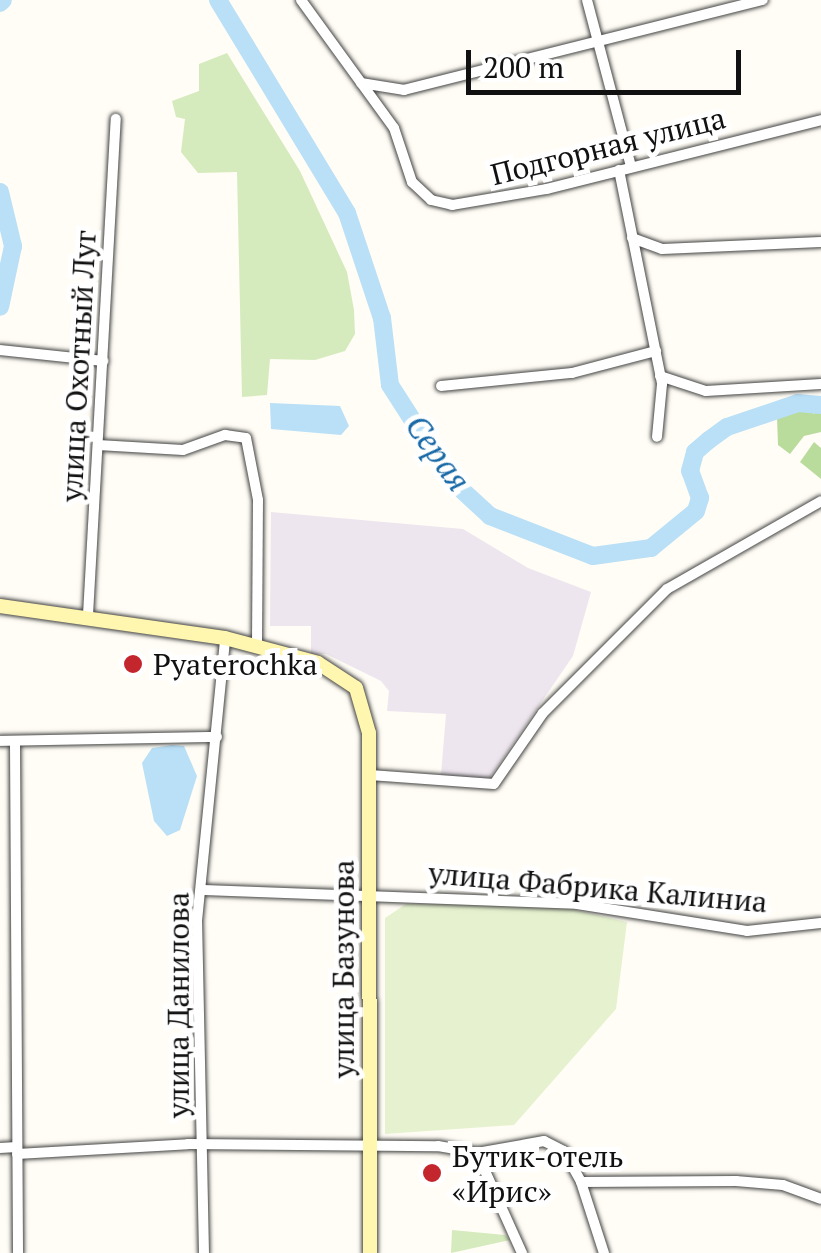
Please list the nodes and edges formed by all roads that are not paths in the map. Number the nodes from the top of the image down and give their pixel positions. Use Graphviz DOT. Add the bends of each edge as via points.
graph roads {
  1 [pos="301,0"];
  2 [pos="587,0"];
  3 [pos="763,0"];
  4 [pos="599,42"];
  5 [pos="361,83"];
  6 [pos="116,119"];
  7 [pos="821,120"];
  8 [pos="631,167"];
  9 [pos="618,170"];
  10 [pos="632,238"];
  11 [pos="821,242"];
  12 [pos="0,350"];
  13 [pos="656,351"];
  14 [pos="103,361"];
  15 [pos="660,376"];
  16 [pos="821,384"];
  17 [pos="441,386"];
  18 [pos="658,437"];
  19 [pos="98,445"];
  20 [pos="821,502"];
  21 [pos="0,606"];
  22 [pos="88,616"];
  23 [pos="224,638"];
  24 [pos="257,646"];
  25 [pos="217,737"];
  26 [pos="0,741"];
  27 [pos="15,744"];
  28 [pos="370,776"];
  29 [pos="202,890"];
  30 [pos="370,894"];
  31 [pos="821,923"];
  32 [pos="202,1145"];
  33 [pos="371,1145"];
  34 [pos="0,1148"];
  35 [pos="17,1150"];
  36 [pos="477,1153"];
  37 [pos="581,1182"];
  38 [pos="821,1199"];
  39 [pos="18,1253"];
  40 [pos="204,1253"];
  41 [pos="370,1253"];
  42 [pos="522,1253"];
  43 [pos="604,1253"];
  1 -- 5 [label="street"];
  2 -- 4 [label="street"];
  3 -- 4 [label="street"];
  4 -- 5 [label="street" via="404,90"];
  4 -- 8 [label="street"];
  5 -- 9 [label="street, Подгорная улица" via="394,128 412,182 431,200 452,205"];
  6 -- 14 [label="street, улица Охотный Луг"];
  7 -- 8 [label="street, Подгорная улица"];
  8 -- 9 [label="street, Подгорная улица"];
  9 -- 10 [label="street"];
  10 -- 11 [label="street" via="662,249"];
  10 -- 13 [label="street"];
  12 -- 14 [label="street"];
  13 -- 15 [label="street"];
  13 -- 17 [label="street" via="572,373"];
  14 -- 19 [label="street, улица Охотный Луг"];
  15 -- 16 [label="street" via="706,391"];
  15 -- 18 [label="street" via="664,410"];
  19 -- 22 [label="street, улица Охотный Луг"];
  19 -- 24 [label="street" via="183,450 225,435 246,438 258,500"];
  20 -- 28 [label="street" via="667,589 543,713 494,784"];
  21 -- 22 [label="street"];
  22 -- 23 [label="street"];
  23 -- 24 [label="street"];
  23 -- 25 [label="street, улица Данилова"];
  24 -- 28 [label="street, улица Базунова" via="318,663 356,688 370,733"];
  25 -- 27 [label="street"];
  25 -- 29 [label="street, улица Данилова"];
  26 -- 27 [label="street"];
  27 -- 35 [label="street"];
  28 -- 30 [label="street, улица Базунова"];
  29 -- 30 [label="street, улица Фабрика Калиниа"];
  29 -- 32 [label="street, улица Данилова"];
  30 -- 31 [label="street, улица Фабрика Калиниа" via="577,904 747,931"];
  30 -- 33 [label="street, улица Базунова"];
  32 -- 33 [label="street"];
  32 -- 35 [label="street"];
  32 -- 40 [label="street, улица Данилова"];
  33 -- 36 [label="street"];
  33 -- 41 [label="street, улица Базунова"];
  34 -- 35 [label="street"];
  35 -- 39 [label="street"];
  36 -- 37 [label="street" via="544,1140 564,1151"];
  36 -- 42 [label="street"];
  37 -- 38 [label="street" via="736,1181 783,1185"];
  37 -- 43 [label="street"];
}
